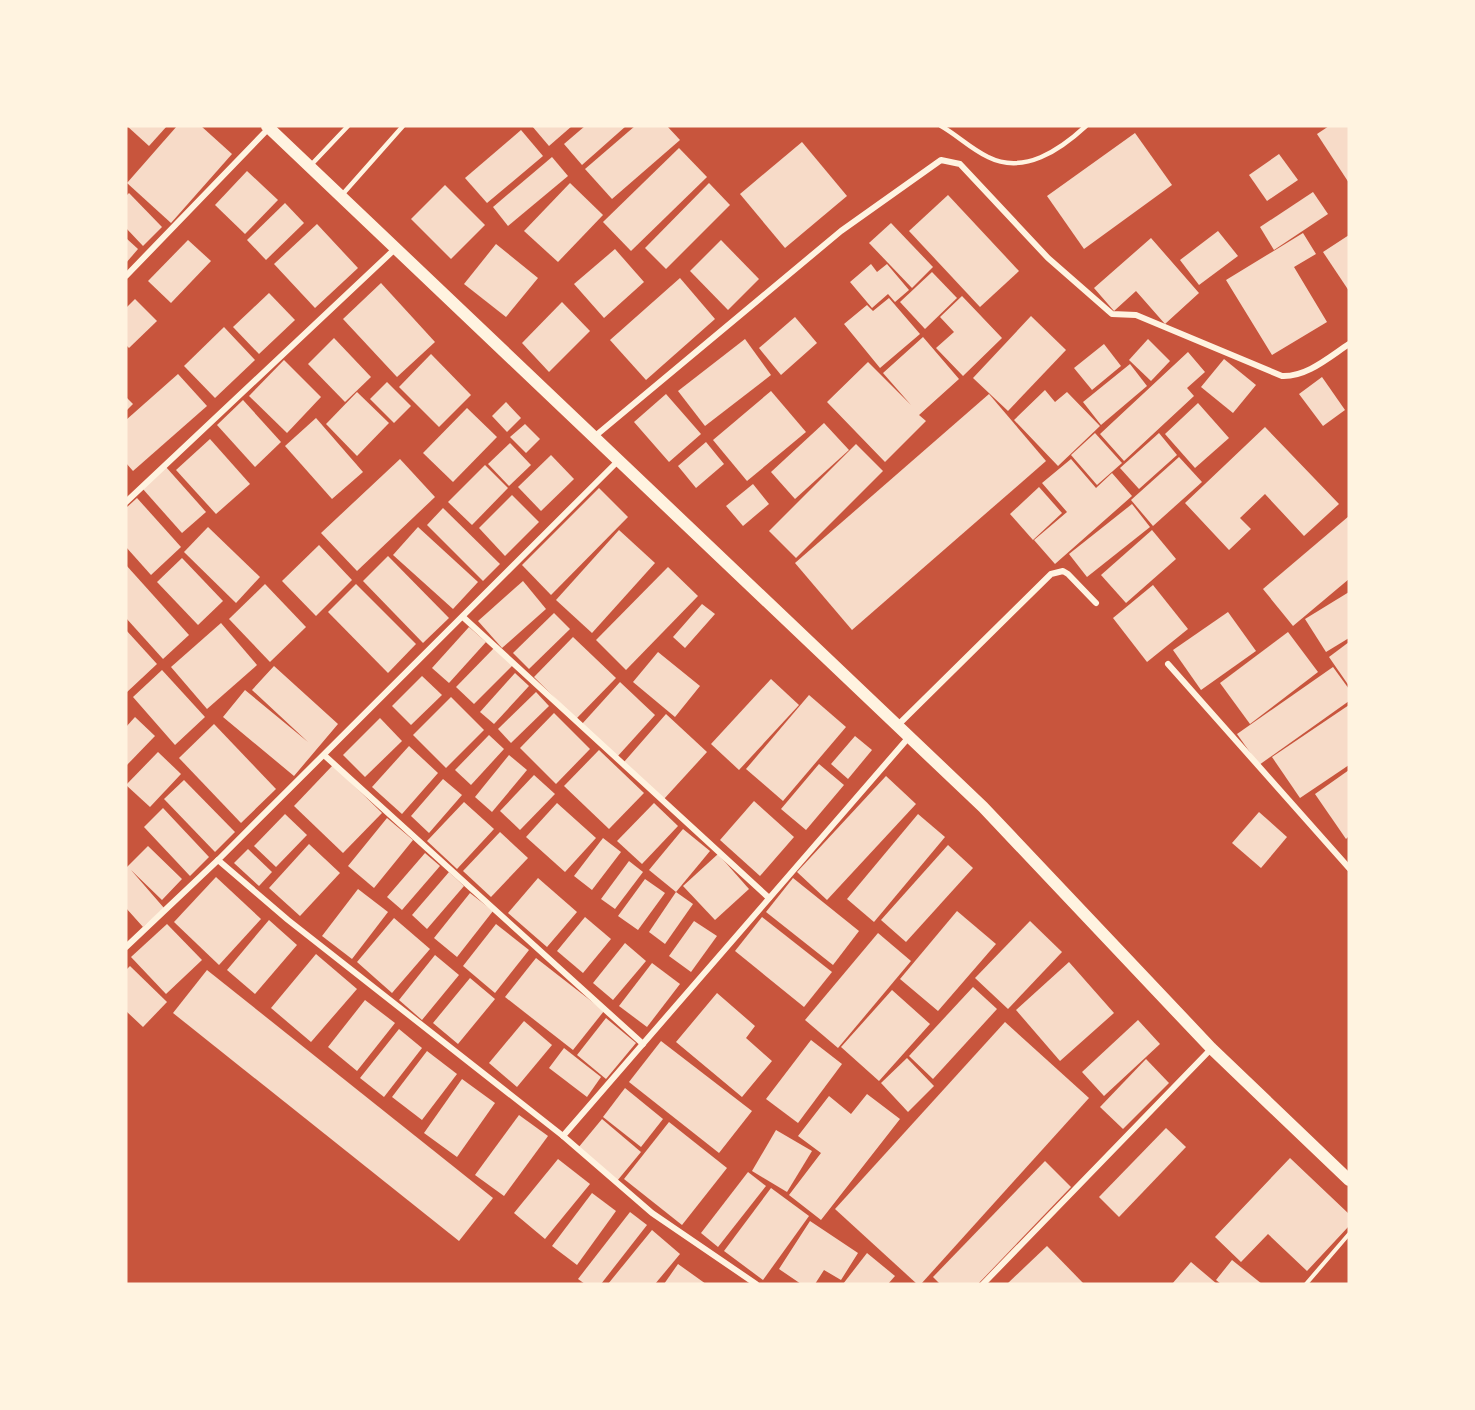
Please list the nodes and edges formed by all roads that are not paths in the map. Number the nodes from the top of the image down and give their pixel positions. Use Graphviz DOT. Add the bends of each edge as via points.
graph roads {
  1 [pos="348,126"];
  2 [pos="403,126"];
  3 [pos="941,126"];
  4 [pos="1086,126"];
  5 [pos="268,127"];
  6 [pos="309,167"];
  7 [pos="341,196"];
  8 [pos="396,248"];
  9 [pos="126,276"];
  10 [pos="1349,344"];
  11 [pos="594,436"];
  12 [pos="619,460"];
  13 [pos="126,502"];
  14 [pos="1096,603"];
  15 [pos="463,617"];
  16 [pos="1168,664"];
  17 [pos="898,725"];
  18 [pos="909,736"];
  19 [pos="324,756"];
  20 [pos="218,860"];
  21 [pos="1349,868"];
  22 [pos="769,898"];
  23 [pos="126,947"];
  24 [pos="643,1044"];
  25 [pos="1211,1048"];
  26 [pos="563,1136"];
  27 [pos="1349,1180"];
  28 [pos="756,1284"];
  29 [pos="983,1284"];
  1 -- 6 [label="lane"];
  2 -- 7 [label="lane"];
  3 -- 4 [label="lane" via="988,157 1017,164 1064,147"];
  5 -- 6 [label="main road"];
  5 -- 9 [label="street"];
  6 -- 7 [label="main road"];
  7 -- 8 [label="main road"];
  8 -- 11 [label="main road"];
  8 -- 13 [label="street"];
  10 -- 11 [label="street" via="1304,373 1282,376 1136,315 1112,314 1048,258 960,164 941,160 841,231"];
  11 -- 12 [label="main road"];
  12 -- 15 [label="street"];
  12 -- 17 [label="main road"];
  14 -- 17 [label="street" via="1068,574 1051,574"];
  15 -- 19 [label="street"];
  15 -- 22 [label="street"];
  16 -- 21 [label="street"];
  17 -- 18 [label="main road"];
  18 -- 22 [label="street"];
  18 -- 25 [label="main road" via="983,807"];
  19 -- 20 [label="street"];
  19 -- 24 [label="street"];
  20 -- 23 [label="street"];
  20 -- 26 [label="street" via="288,920"];
  22 -- 24 [label="street"];
  24 -- 26 [label="street"];
  25 -- 27 [label="main road"];
  25 -- 29 [label="street"];
  26 -- 28 [label="street" via="652,1213"];
}
